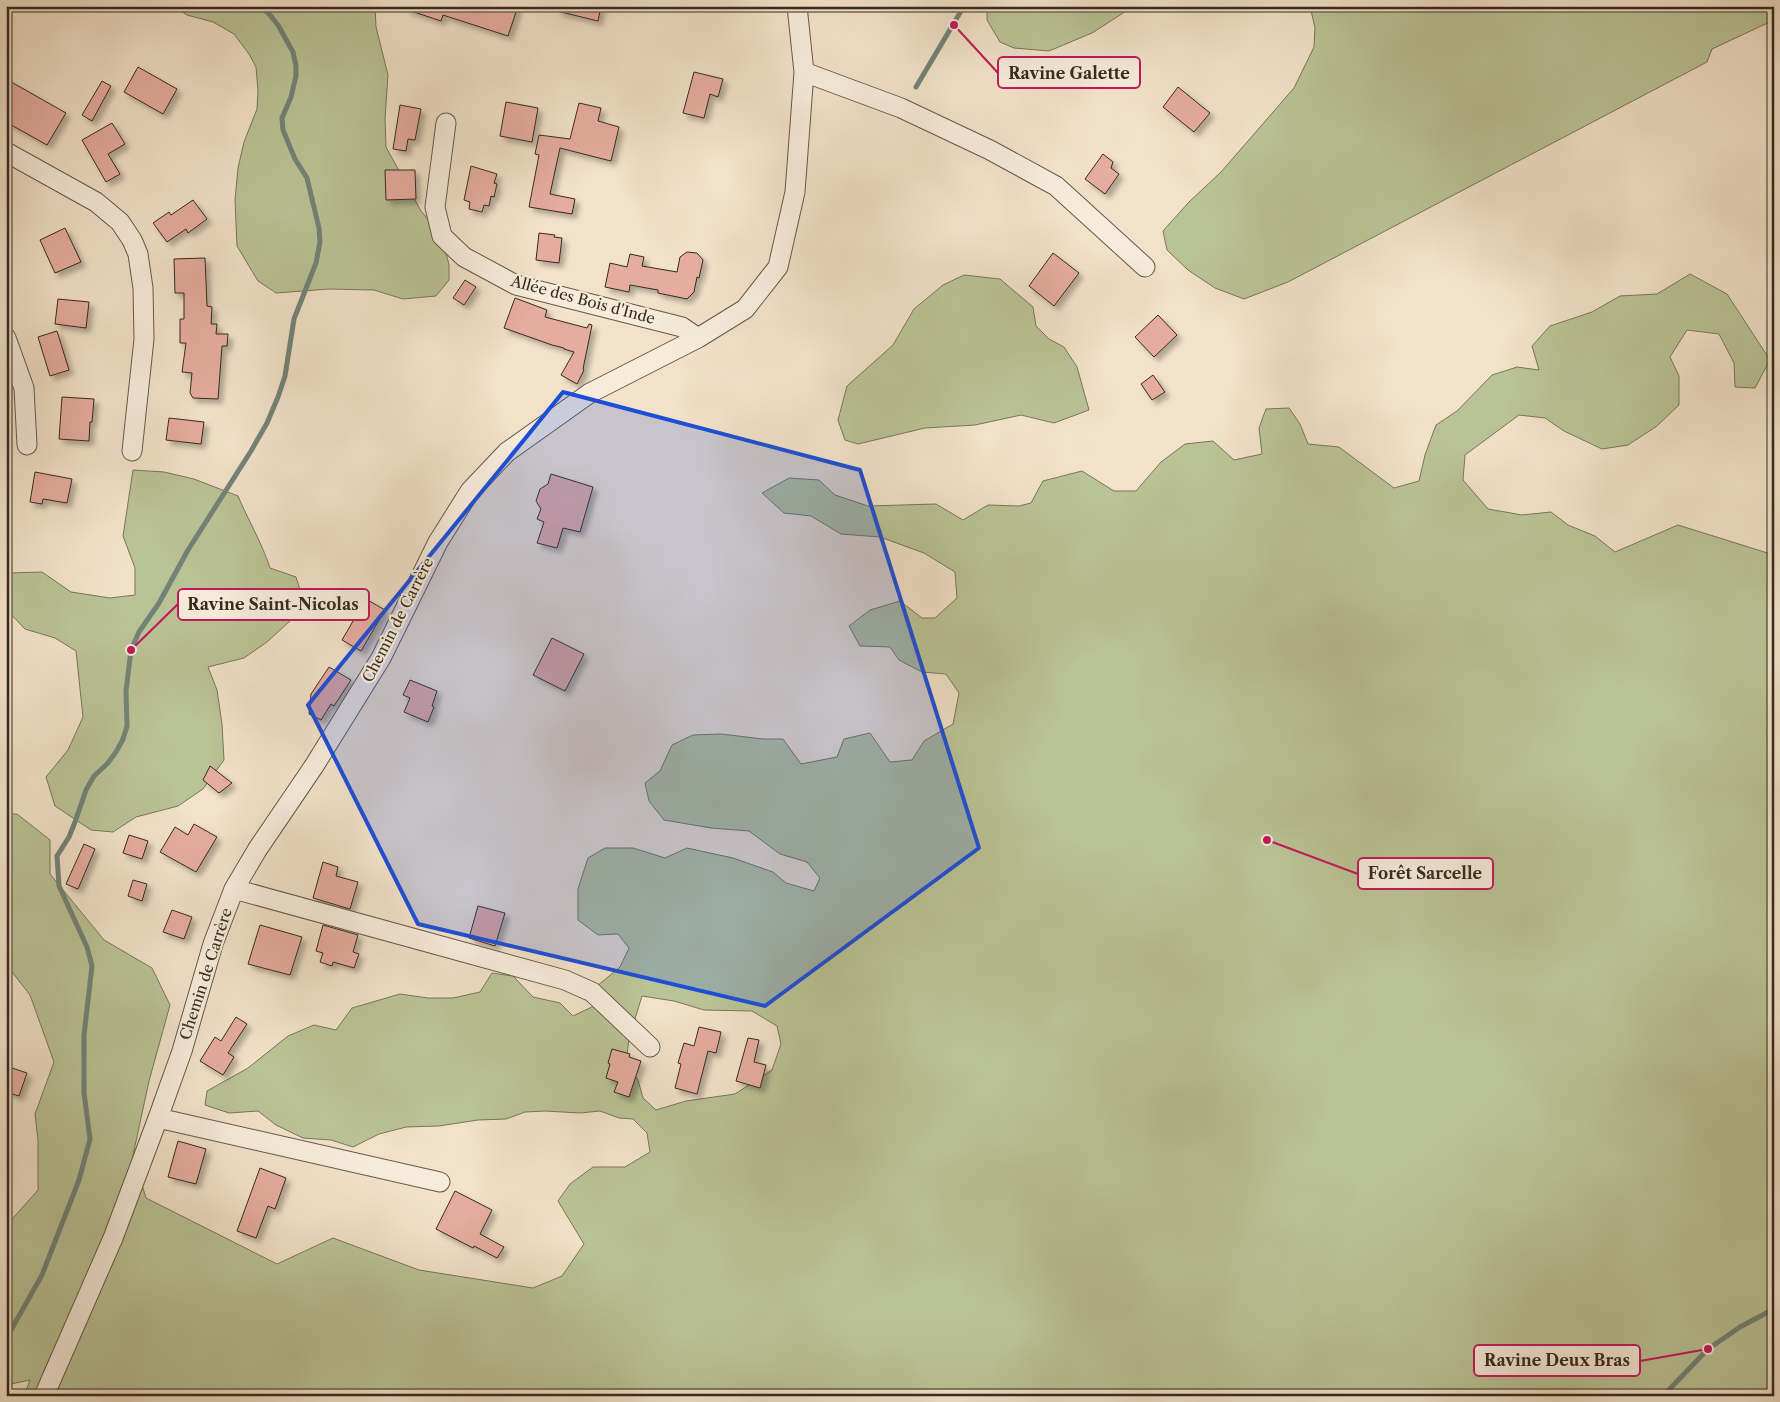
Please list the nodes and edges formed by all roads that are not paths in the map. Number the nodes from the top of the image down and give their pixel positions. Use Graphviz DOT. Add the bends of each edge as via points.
graph roads {
  1 [pos="797,6"];
  2 [pos="804,72"];
  3 [pos="446,123"];
  4 [pos="6,152"];
  5 [pos="1145,267"];
  6 [pos="6,338"];
  7 [pos="698,338"];
  8 [pos="27,445"];
  9 [pos="132,451"];
  10 [pos="234,888"];
  11 [pos="650,1047"];
  12 [pos="158,1118"];
  13 [pos="440,1182"];
  14 [pos="44,1396"];
  1 -- 2 [label="street, Chemin de Carrère"];
  2 -- 5 [label="street" via="901,108 1056,186"];
  2 -- 7 [label="street, Chemin de Carrère" via="795,192 778,267 745,309"];
  3 -- 7 [label="street, Allée des Bois d'Inde" via="434,207 442,236 464,257 516,285 682,327"];
  4 -- 9 [label="street" via="96,202 120,222 138,254 143,288 144,339"];
  6 -- 8 [label="street" via="24,388"];
  7 -- 10 [label="street, Chemin de Carrère" via="590,393 507,452 470,491 438,542 381,658"];
  10 -- 11 [label="street" via="565,980 592,992"];
  10 -- 12 [label="street, Chemin de Carrère"];
  12 -- 13 [label="street"];
  12 -- 14 [label="street, Chemin de Carrère" via="113,1238"];
}
